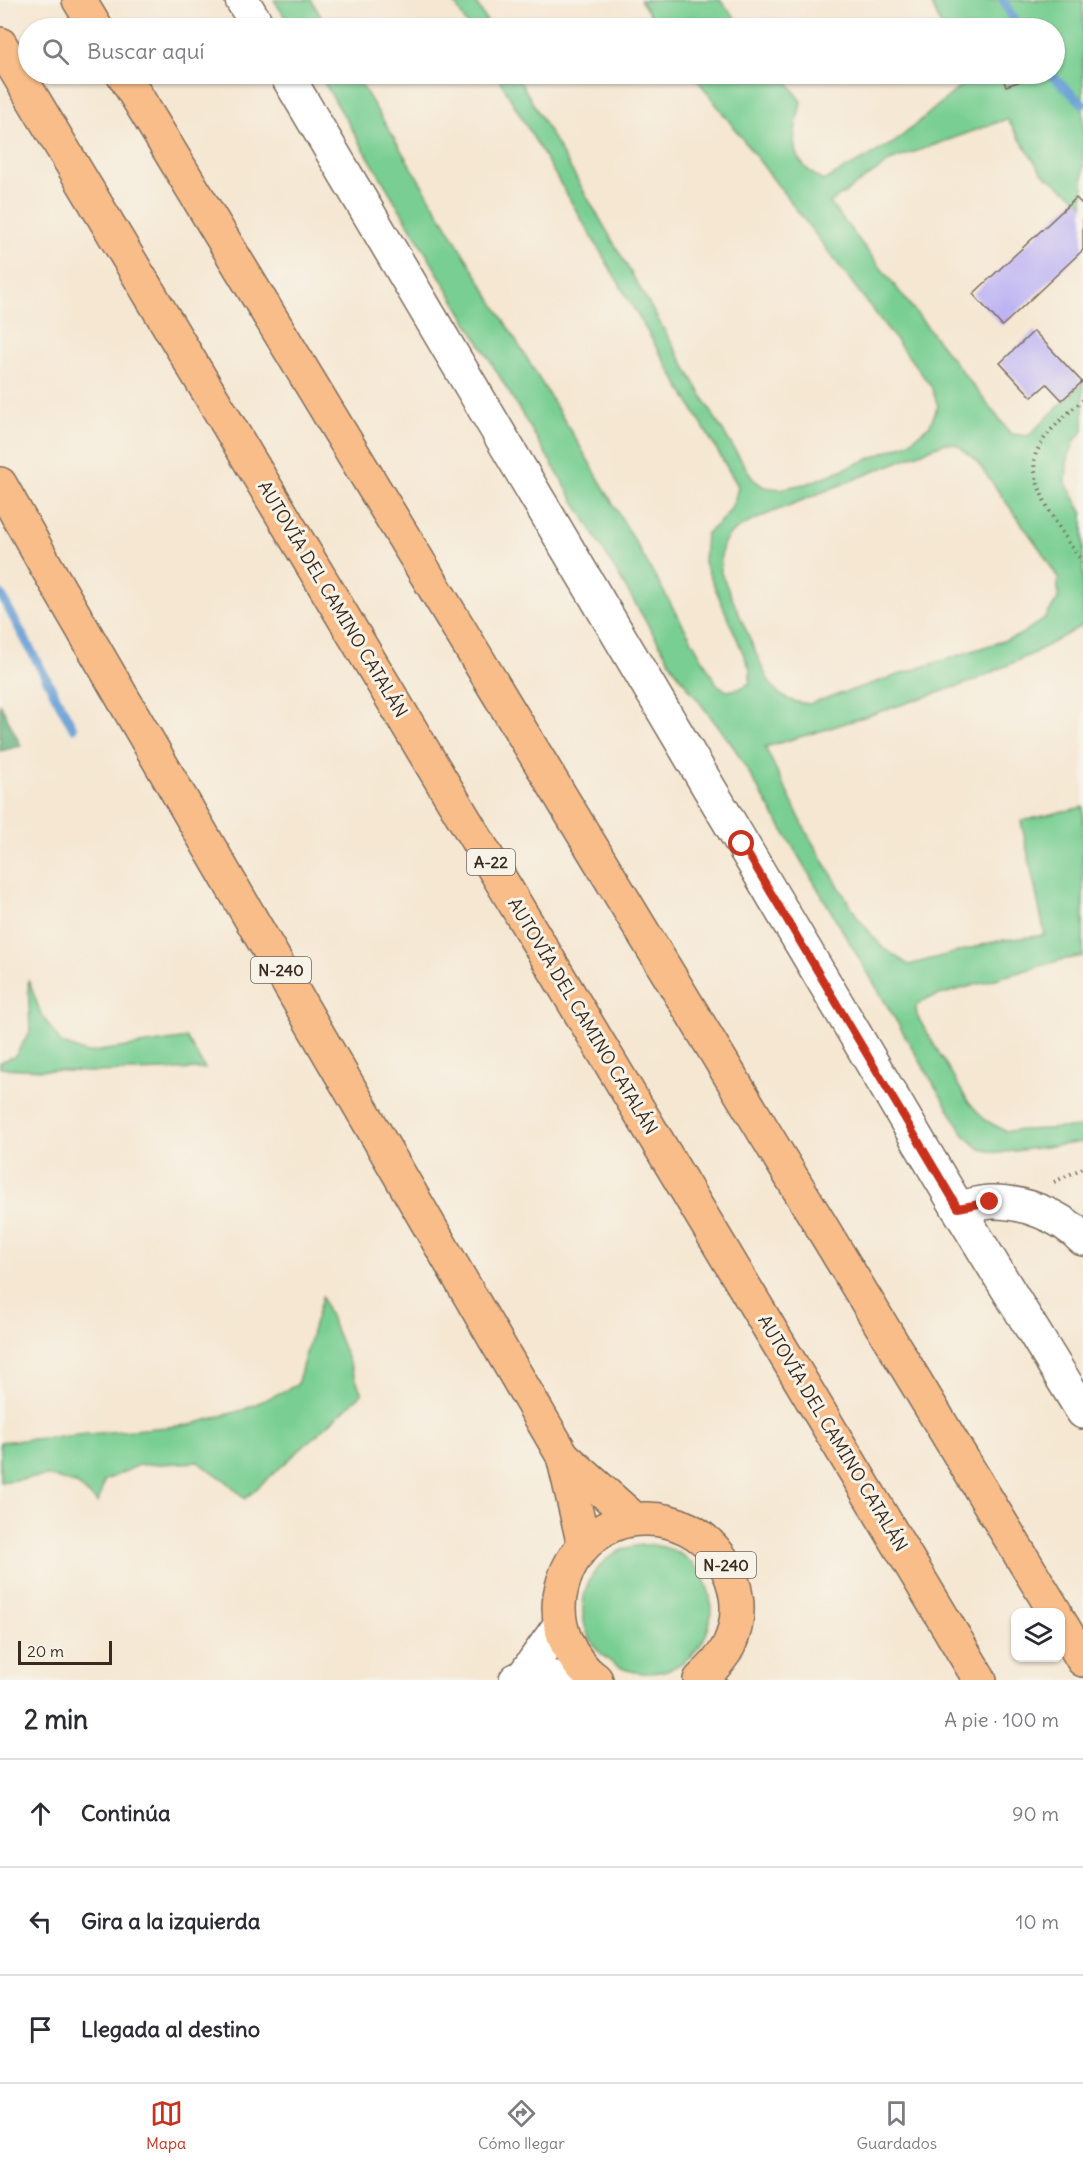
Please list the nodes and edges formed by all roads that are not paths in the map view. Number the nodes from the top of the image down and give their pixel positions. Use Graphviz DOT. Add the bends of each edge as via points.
graph roads {
  1 [pos="79,0"];
  2 [pos="242,0"];
  3 [pos="90,18"];
  4 [pos="253,18"];
  5 [pos="0,44"];
  6 [pos="18,74"];
  7 [pos="24,84"];
  8 [pos="129,84"];
  9 [pos="292,84"];
  10 [pos="0,484"];
  11 [pos="958,1208"];
  12 [pos="1083,1239"];
  13 [pos="1083,1412"];
  14 [pos="563,1456"];
  15 [pos="864,1485"];
  16 [pos="634,1519"];
  17 [pos="584,1545"];
  18 [pos="1053,1608"];
  19 [pos="560,1624"];
  20 [pos="1065,1630"];
  21 [pos="1083,1659"];
  22 [pos="710,1676"];
  23 [pos="519,1678"];
  24 [pos="596,1679"];
  25 [pos="974,1680"];
  26 [pos="980,1680"];
  1 -- 3 [label="highway"];
  2 -- 4 [label="street"];
  5 -- 6 [label="highway, AUTOVÍA DEL CAMINO CATALÁN / A-22"];
  7 -- 15 [label="highway, AUTOVÍA DEL CAMINO CATALÁN / A-22"];
  8 -- 18 [label="highway"];
  9 -- 11 [label="street"];
  10 -- 14 [label="highway, N-240"];
  11 -- 12 [label="street" via="990,1202 1023,1206 1053,1217"];
  11 -- 13 [label="street"];
  14 -- 16 [label="highway, N-240"];
  14 -- 17 [label="highway, N-240"];
  15 -- 25 [label="highway"];
  15 -- 26 [label="highway, AUTOVÍA DEL CAMINO CATALÁN / A-22"];
  16 -- 17 [label="highway, N-240" via="600,1532"];
  16 -- 22 [label="highway, N-240" via="656,1518 694,1531 716,1550 727,1567 737,1605 735,1623 728,1645"];
  17 -- 19 [label="highway, N-240" via="570,1563 562,1583"];
  19 -- 23 [label="street"];
  19 -- 24 [label="highway, N-240" via="578,1662"];
  20 -- 21 [label="highway"];
  23 -- 24 [label="street"];
}
